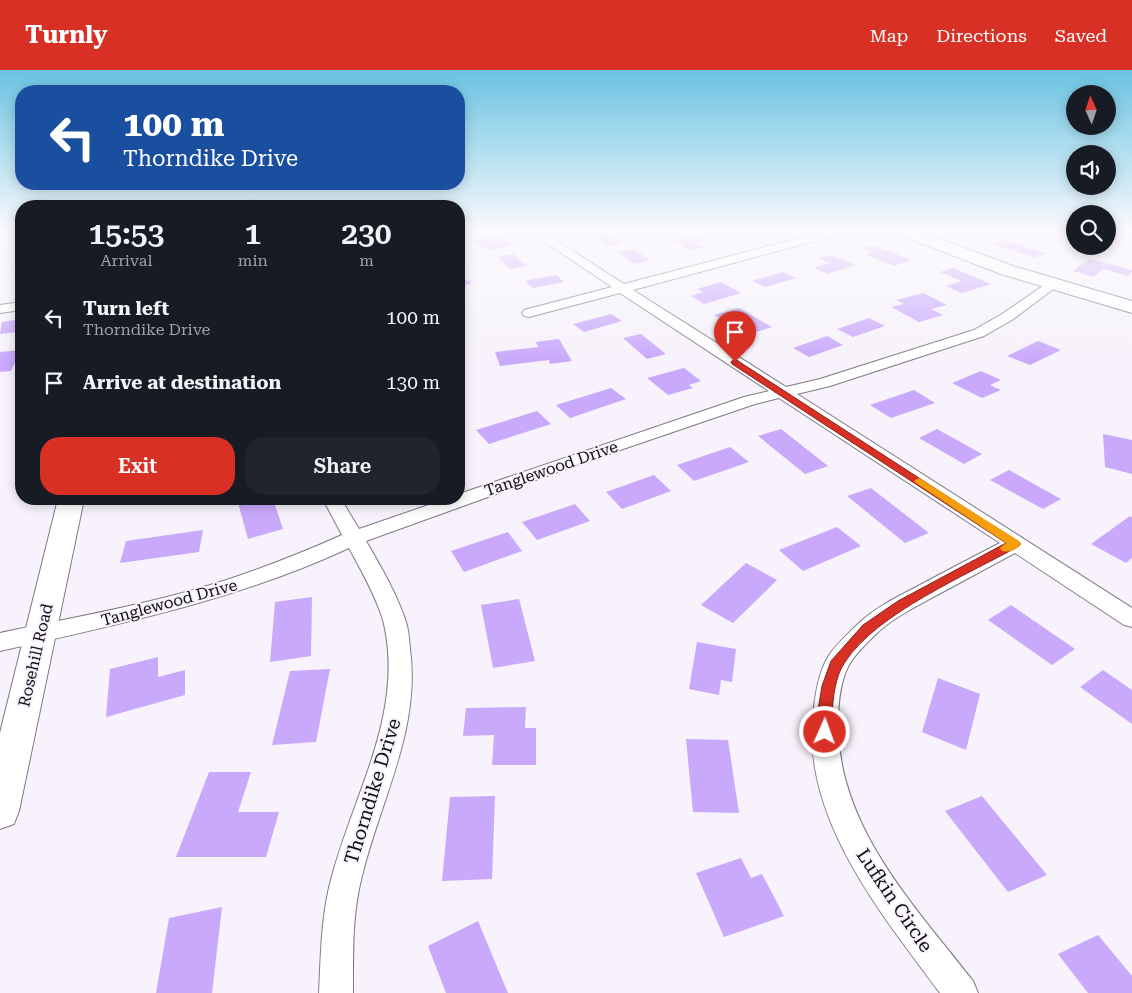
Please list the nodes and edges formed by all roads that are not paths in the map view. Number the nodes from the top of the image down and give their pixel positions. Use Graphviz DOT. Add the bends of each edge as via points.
graph roads {
  1 [pos="600,275"];
  2 [pos="678,275"];
  3 [pos="1027,275"];
  4 [pos="1054,284"];
  5 [pos="623,290"];
  6 [pos="15,307"];
  7 [pos="1132,307"];
  8 [pos="0,309"];
  9 [pos="529,313"];
  10 [pos="784,393"];
  11 [pos="465,499"];
  12 [pos="70,505"];
  13 [pos="335,505"];
  14 [pos="447,505"];
  15 [pos="354,538"];
  16 [pos="1015,544"];
  17 [pos="1132,620"];
  18 [pos="40,634"];
  19 [pos="0,642"];
  20 [pos="0,811"];
  21 [pos="336,993"];
  22 [pos="961,993"];
  1 -- 5 [label="street"];
  2 -- 5 [label="street"];
  3 -- 4 [label="street"];
  4 -- 7 [label="street"];
  4 -- 10 [label="street, Tanglewood Drive" via="979,332 824,384"];
  5 -- 9 [label="street"];
  5 -- 10 [label="street"];
  6 -- 8 [label="street"];
  10 -- 11 [label="street, Tanglewood Drive" via="750,400"];
  10 -- 16 [label="street"];
  12 -- 18 [label="street, Rosehill Road"];
  13 -- 15 [label="street, Thorndike Drive"];
  14 -- 15 [label="street, Tanglewood Drive"];
  15 -- 18 [label="street, Tanglewood Drive" via="303,561 238,584 167,605"];
  15 -- 21 [label="street, Thorndike Drive" via="395,622 400,662 398,707 387,758 346,879 338,927"];
  16 -- 17 [label="street"];
  16 -- 22 [label="street, Lufkin Circle" via="903,604 868,628 838,661 829,686 824,716 827,758 846,825 879,884"];
  18 -- 19 [label="street, Tanglewood Drive"];
  18 -- 20 [label="street, Rosehill Road"];
}
